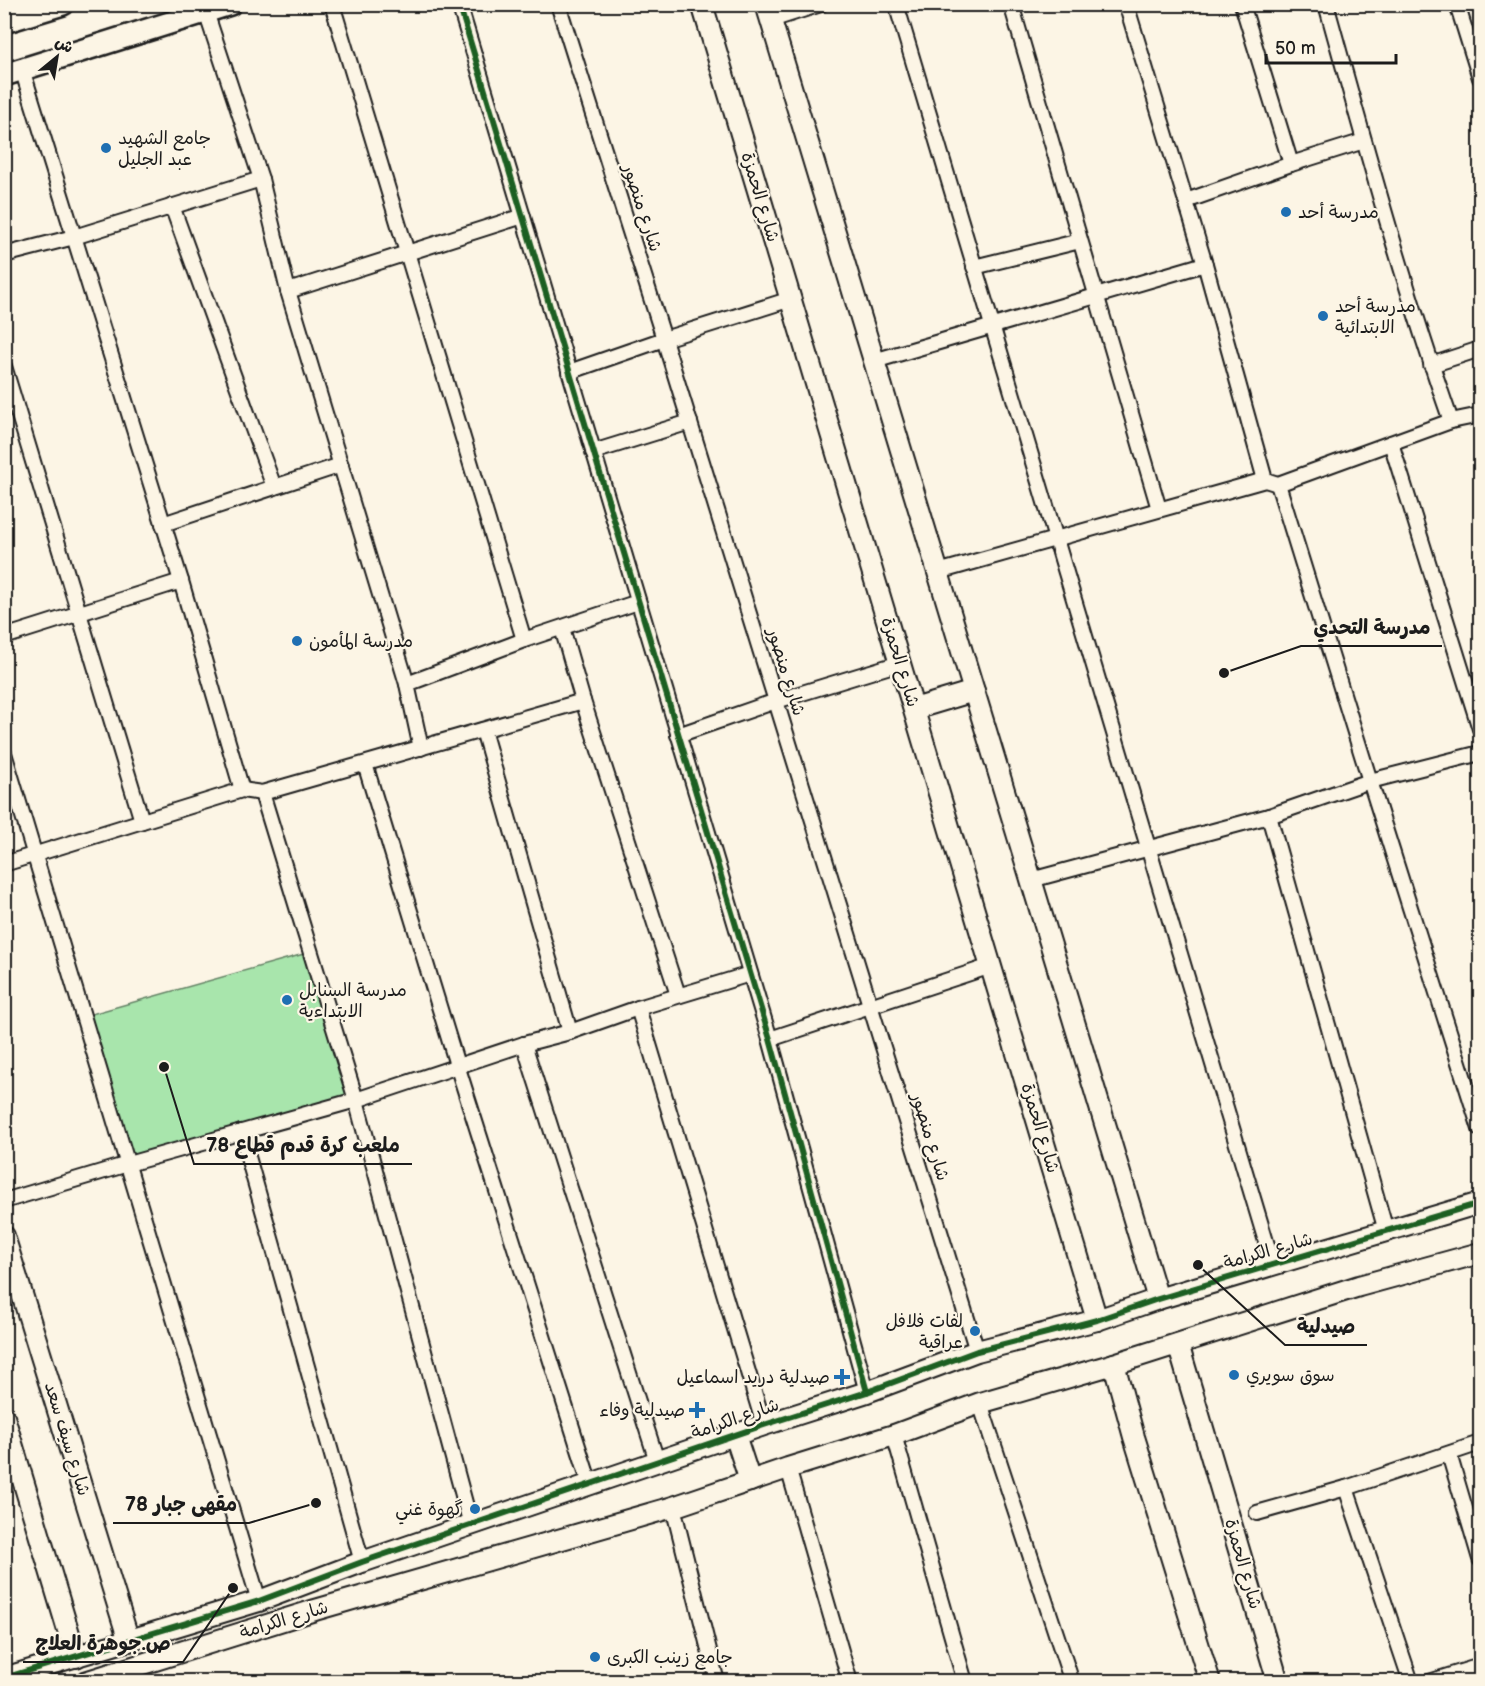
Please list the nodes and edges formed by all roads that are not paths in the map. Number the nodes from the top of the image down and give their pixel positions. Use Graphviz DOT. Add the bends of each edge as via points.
graph roads {
  1 [pos="63,4"];
  2 [pos="230,4"];
  3 [pos="332,4"];
  4 [pos="459,4"];
  5 [pos="558,4"];
  6 [pos="702,4"];
  7 [pos="820,4"];
  8 [pos="896,4"];
  9 [pos="1011,4"];
  10 [pos="1126,4"];
  11 [pos="1242,4"];
  12 [pos="1326,4"];
  13 [pos="1457,4"];
  14 [pos="26,10"];
  15 [pos="206,12"];
  16 [pos="769,12"];
  17 [pos="4,22"];
  18 [pos="13,72"];
  19 [pos="1480,78"];
  20 [pos="1364,141"];
  21 [pos="1291,164"];
  22 [pos="261,179"];
  23 [pos="1186,201"];
  24 [pos="172,206"];
  25 [pos="522,216"];
  26 [pos="74,237"];
  27 [pos="1080,241"];
  28 [pos="407,252"];
  29 [pos="4,255"];
  30 [pos="1205,264"];
  31 [pos="974,267"];
  32 [pos="288,291"];
  33 [pos="1096,296"];
  34 [pos="791,299"];
  35 [pos="992,326"];
  36 [pos="664,339"];
  37 [pos="1480,350"];
  38 [pos="874,361"];
  39 [pos="1431,365"];
  40 [pos="4,366"];
  41 [pos="569,372"];
  42 [pos="1480,415"];
  43 [pos="690,422"];
  44 [pos="1451,422"];
  45 [pos="1391,443"];
  46 [pos="593,452"];
  47 [pos="341,465"];
  48 [pos="1271,482"];
  49 [pos="274,488"];
  50 [pos="1159,509"];
  51 [pos="163,524"];
  52 [pos="1056,540"];
  53 [pos="938,572"];
  54 [pos="181,581"];
  55 [pos="638,602"];
  56 [pos="79,613"];
  57 [pos="562,628"];
  58 [pos="4,637"];
  59 [pos="524,640"];
  60 [pos="900,663"];
  61 [pos="406,684"];
  62 [pos="974,691"];
  63 [pos="583,701"];
  64 [pos="776,701"];
  65 [pos="914,709"];
  66 [pos="1480,729"];
  67 [pos="483,730"];
  68 [pos="678,735"];
  69 [pos="421,748"];
  70 [pos="4,753"];
  71 [pos="1480,753"];
  72 [pos="364,764"];
  73 [pos="1370,781"];
  74 [pos="242,790"];
  75 [pos="262,793"];
  76 [pos="1269,816"];
  77 [pos="142,821"];
  78 [pos="1148,848"];
  79 [pos="35,855"];
  80 [pos="4,864"];
  81 [pos="1031,880"];
  82 [pos="991,966"];
  83 [pos="750,974"];
  84 [pos="678,995"];
  85 [pos="871,1007"];
  86 [pos="638,1008"];
  87 [pos="570,1032"];
  88 [pos="770,1039"];
  89 [pos="524,1044"];
  90 [pos="457,1065"];
  91 [pos="356,1100"];
  92 [pos="1480,1129"];
  93 [pos="241,1132"];
  94 [pos="128,1164"];
  95 [pos="4,1201"];
  96 [pos="1480,1203"];
  97 [pos="1386,1232"];
  98 [pos="4,1236"];
  99 [pos="1480,1253"];
  100 [pos="1273,1265"];
  101 [pos="1158,1299"];
  102 [pos="1097,1320"];
  103 [pos="1178,1344"];
  104 [pos="977,1351"];
  105 [pos="1114,1365"];
  106 [pos="867,1392"];
  107 [pos="980,1403"];
  108 [pos="4,1417"];
  109 [pos="764,1425"];
  110 [pos="735,1435"];
  111 [pos="894,1435"];
  112 [pos="1480,1443"];
  113 [pos="1449,1454"];
  114 [pos="657,1461"];
  115 [pos="788,1468"];
  116 [pos="750,1481"];
  117 [pos="590,1484"];
  118 [pos="1346,1488"];
  119 [pos="673,1507"];
  120 [pos="1257,1513"];
  121 [pos="471,1525"];
  122 [pos="1480,1559"];
  123 [pos="362,1562"];
  124 [pos="259,1601"];
  125 [pos="129,1641"];
  126 [pos="76,1657"];
  127 [pos="1480,1666"];
  128 [pos="145,1673"];
  129 [pos="4,1678"];
  130 [pos="713,1680"];
  131 [pos="88,1681"];
  132 [pos="850,1682"];
  133 [pos="965,1682"];
  134 [pos="1072,1682"];
  135 [pos="1210,1682"];
  136 [pos="1278,1682"];
  137 [pos="1411,1682"];
  138 [pos="1429,1682"];
  1 -- 14 [label="main road"];
  2 -- 15 [label="main road"];
  3 -- 28 [label="street"];
  4 -- 25 [label="street"];
  5 -- 36 [label="street, شارع منصور"];
  6 -- 34 [label="street, شارع الحمزة"];
  7 -- 16 [label="street"];
  8 -- 31 [label="street"];
  9 -- 27 [label="street"];
  10 -- 23 [label="street"];
  11 -- 21 [label="street"];
  12 -- 20 [label="street"];
  13 -- 19 [label="street"];
  14 -- 17 [label="main road"];
  15 -- 18 [label="main road"];
  15 -- 22 [label="street"];
  16 -- 38 [label="street"];
  18 -- 26 [label="street"];
  20 -- 21 [label="street"];
  20 -- 39 [label="street"];
  21 -- 23 [label="street"];
  22 -- 24 [label="street"];
  22 -- 32 [label="street"];
  23 -- 30 [label="street"];
  24 -- 26 [label="street"];
  24 -- 49 [label="street"];
  25 -- 28 [label="street"];
  25 -- 41 [label="street"];
  26 -- 29 [label="street"];
  26 -- 51 [label="street"];
  27 -- 31 [label="street"];
  27 -- 33 [label="street"];
  28 -- 32 [label="street"];
  28 -- 59 [label="street"];
  30 -- 33 [label="street"];
  30 -- 48 [label="street"];
  31 -- 35 [label="street"];
  32 -- 47 [label="street"];
  33 -- 35 [label="street"];
  33 -- 50 [label="street"];
  34 -- 36 [label="street"];
  34 -- 60 [label="street, شارع الحمزة"];
  35 -- 38 [label="street"];
  35 -- 52 [label="street"];
  36 -- 41 [label="street"];
  36 -- 43 [label="street, شارع منصور"];
  37 -- 39 [label="street"];
  38 -- 53 [label="street"];
  39 -- 44 [label="street"];
  40 -- 56 [label="street"];
  41 -- 46 [label="street"];
  42 -- 44 [label="street"];
  43 -- 46 [label="street"];
  43 -- 64 [label="street, شارع منصور"];
  44 -- 45 [label="street"];
  45 -- 48 [label="street"];
  45 -- 66 [label="street"];
  46 -- 55 [label="street"];
  47 -- 49 [label="street"];
  47 -- 61 [label="street"];
  48 -- 50 [label="street"];
  48 -- 73 [label="street"];
  49 -- 51 [label="street"];
  50 -- 52 [label="street"];
  51 -- 54 [label="street"];
  52 -- 53 [label="street"];
  52 -- 78 [label="street"];
  53 -- 62 [label="street"];
  54 -- 56 [label="street"];
  54 -- 74 [label="street"];
  55 -- 57 [label="street"];
  55 -- 68 [label="street"];
  56 -- 58 [label="street"];
  56 -- 77 [label="street"];
  57 -- 59 [label="street"];
  57 -- 63 [label="street"];
  59 -- 61 [label="street"];
  60 -- 64 [label="street"];
  60 -- 65 [label="street, شارع الحمزة"];
  61 -- 69 [label="street"];
  62 -- 65 [label="street"];
  62 -- 81 [label="street"];
  63 -- 67 [label="street"];
  63 -- 84 [label="street"];
  64 -- 68 [label="street"];
  64 -- 85 [label="street, شارع منصور"];
  65 -- 82 [label="street, شارع الحمزة"];
  67 -- 69 [label="street"];
  67 -- 87 [label="street"];
  68 -- 83 [label="street"];
  69 -- 72 [label="street"];
  70 -- 79 [label="street"];
  71 -- 73 [label="street"];
  72 -- 75 [label="street"];
  72 -- 90 [label="street"];
  73 -- 76 [label="street"];
  73 -- 92 [label="street"];
  74 -- 75 [label="street"];
  74 -- 77 [label="street"];
  75 -- 91 [label="street"];
  76 -- 78 [label="street"];
  76 -- 97 [label="street"];
  77 -- 79 [label="street"];
  78 -- 81 [label="street"];
  78 -- 100 [label="street"];
  79 -- 80 [label="street"];
  79 -- 94 [label="street"];
  81 -- 101 [label="street"];
  82 -- 85 [label="street"];
  82 -- 102 [label="street, شارع الحمزة"];
  83 -- 84 [label="street"];
  83 -- 88 [label="street"];
  84 -- 86 [label="street"];
  85 -- 88 [label="street"];
  85 -- 104 [label="street, شارع منصور"];
  86 -- 87 [label="street"];
  86 -- 109 [label="street"];
  87 -- 89 [label="street"];
  88 -- 106 [label="street"];
  89 -- 90 [label="street"];
  89 -- 114 [label="street"];
  90 -- 91 [label="street"];
  90 -- 117 [label="street"];
  91 -- 93 [label="street"];
  91 -- 121 [label="street"];
  93 -- 94 [label="street"];
  93 -- 123 [label="street"];
  94 -- 95 [label="street"];
  94 -- 124 [label="street"];
  96 -- 97 [label="street, شارع الكرامة"];
  97 -- 100 [label="street, شارع الكرامة"];
  98 -- 125 [label="street, شارع سيف سعد"];
  99 -- 103 [label="street, شارع الكرامة" via="1359,1286"];
  100 -- 101 [label="street, شارع الكرامة"];
  101 -- 102 [label="street, شارع الكرامة"];
  102 -- 104 [label="street, شارع الكرامة"];
  103 -- 105 [label="street, شارع الكرامة"];
  103 -- 136 [label="street, شارع الحمزة"];
  104 -- 106 [label="street, شارع الكرامة"];
  105 -- 107 [label="street, شارع الكرامة"];
  105 -- 135 [label="street"];
  106 -- 109 [label="street, شارع الكرامة"];
  107 -- 111 [label="street, شارع الكرامة"];
  107 -- 134 [label="street"];
  108 -- 126 [label="street"];
  109 -- 110 [label="street, شارع الكرامة"];
  110 -- 114 [label="street, شارع الكرامة"];
  110 -- 116 [label="street"];
  111 -- 115 [label="street, شارع الكرامة"];
  111 -- 133 [label="street"];
  112 -- 113 [label="street"];
  113 -- 118 [label="street"];
  113 -- 122 [label="street"];
  114 -- 117 [label="street, شارع الكرامة"];
  115 -- 116 [label="street, شارع الكرامة"];
  115 -- 132 [label="street"];
  116 -- 119 [label="street, شارع الكرامة"];
  117 -- 121 [label="street, شارع الكرامة"];
  118 -- 120 [label="street"];
  118 -- 137 [label="street"];
  119 -- 128 [label="street, شارع الكرامة" via="378,1591"];
  119 -- 130 [label="street"];
  121 -- 123 [label="street, شارع الكرامة"];
  123 -- 124 [label="street, شارع الكرامة"];
  124 -- 125 [label="street, شارع الكرامة"];
  125 -- 126 [label="street, شارع الكرامة"];
  126 -- 129 [label="street, شارع الكرامة"];
  127 -- 138 [label="street"];
  128 -- 131 [label="street, شارع الكرامة"];
}
